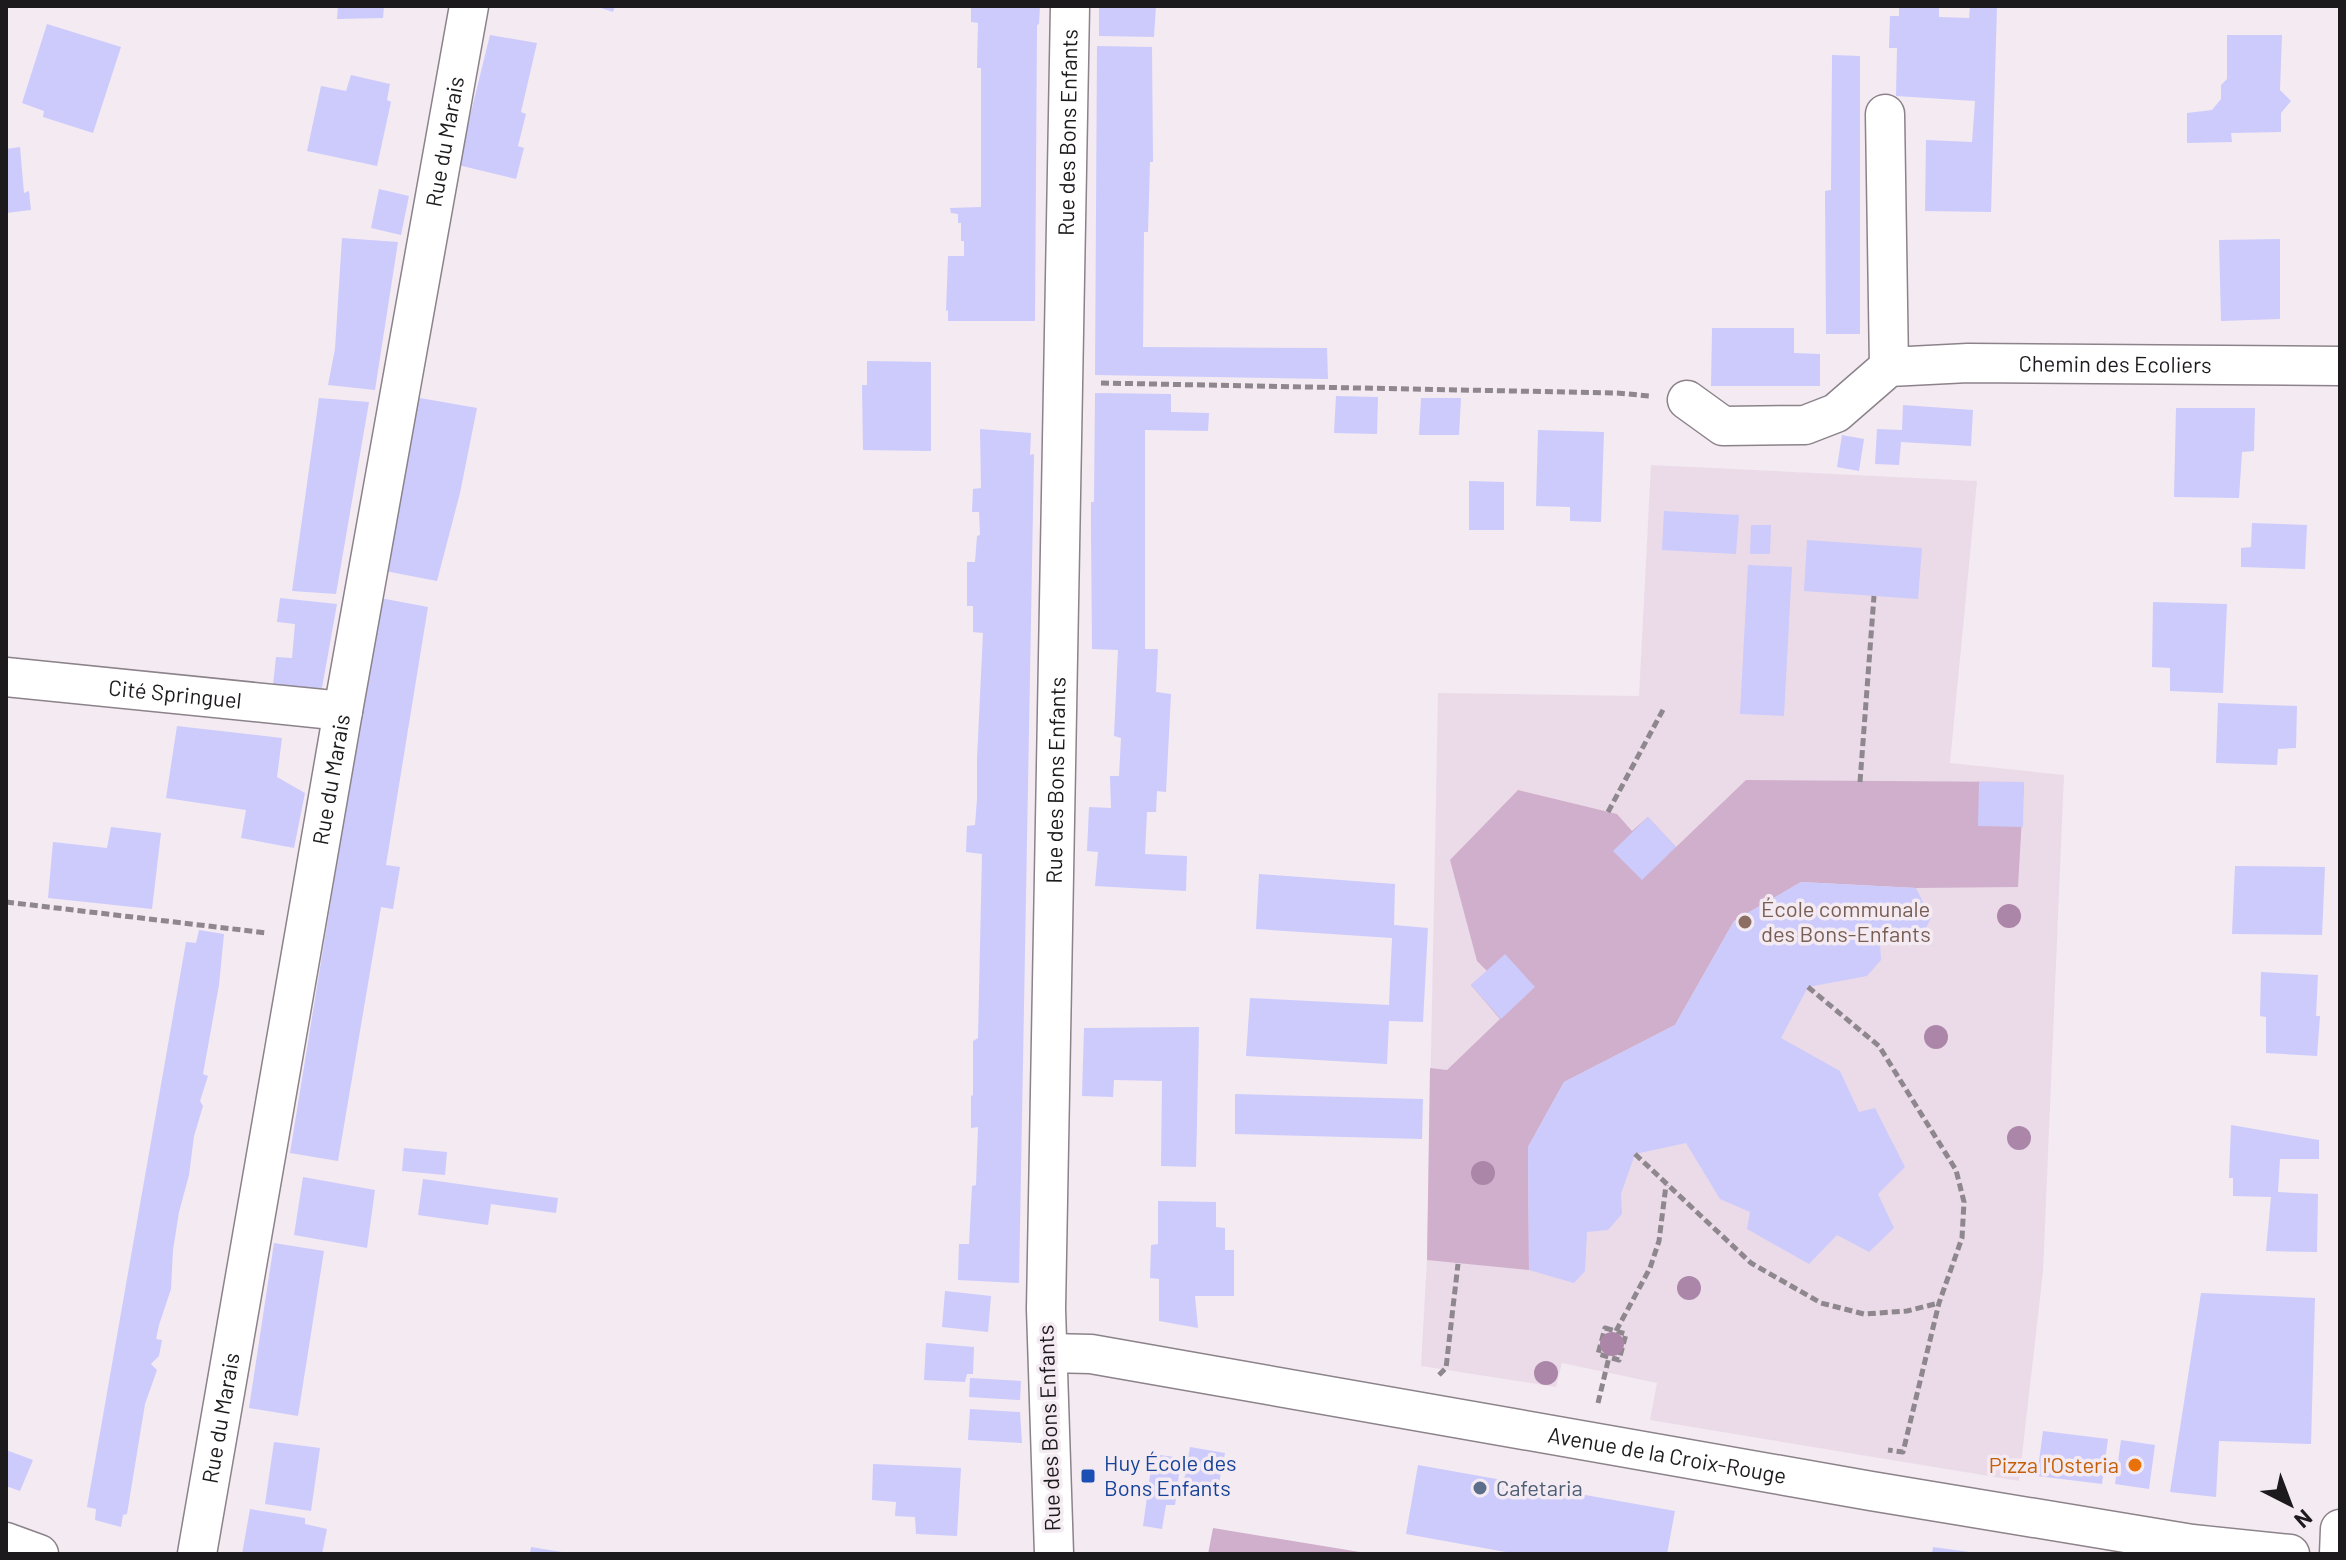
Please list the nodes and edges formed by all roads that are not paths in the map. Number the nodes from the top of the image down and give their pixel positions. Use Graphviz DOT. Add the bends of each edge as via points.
graph roads {
  1 [pos="469,6"];
  2 [pos="1070,6"];
  3 [pos="1885,114"];
  4 [pos="2340,366"];
  5 [pos="1889,367"];
  6 [pos="1687,400"];
  7 [pos="6,677"];
  8 [pos="343,711"];
  9 [pos="1048,1353"];
  10 [pos="2340,1529"];
  11 [pos="6,1542"];
  12 [pos="39,1554"];
  13 [pos="197,1554"];
  14 [pos="1054,1554"];
  15 [pos="2290,1554"];
  16 [pos="2339,1554"];
  1 -- 8 [label="street, Rue du Marais"];
  2 -- 9 [label="street, Rue des Bons Enfants"];
  3 -- 5 [label="street"];
  4 -- 5 [label="street, Chemin des Ecoliers"];
  5 -- 6 [label="street" via="1836,413 1805,425 1723,426"];
  7 -- 8 [label="street, Cité Springuel"];
  8 -- 13 [label="street, Rue du Marais"];
  9 -- 14 [label="street, Rue des Bons Enfants"];
  9 -- 15 [label="street, Avenue de la Croix-Rouge" via="1091,1354 1871,1491 2180,1542"];
  10 -- 16 [label="street"];
  11 -- 12 [label="street"];
}
